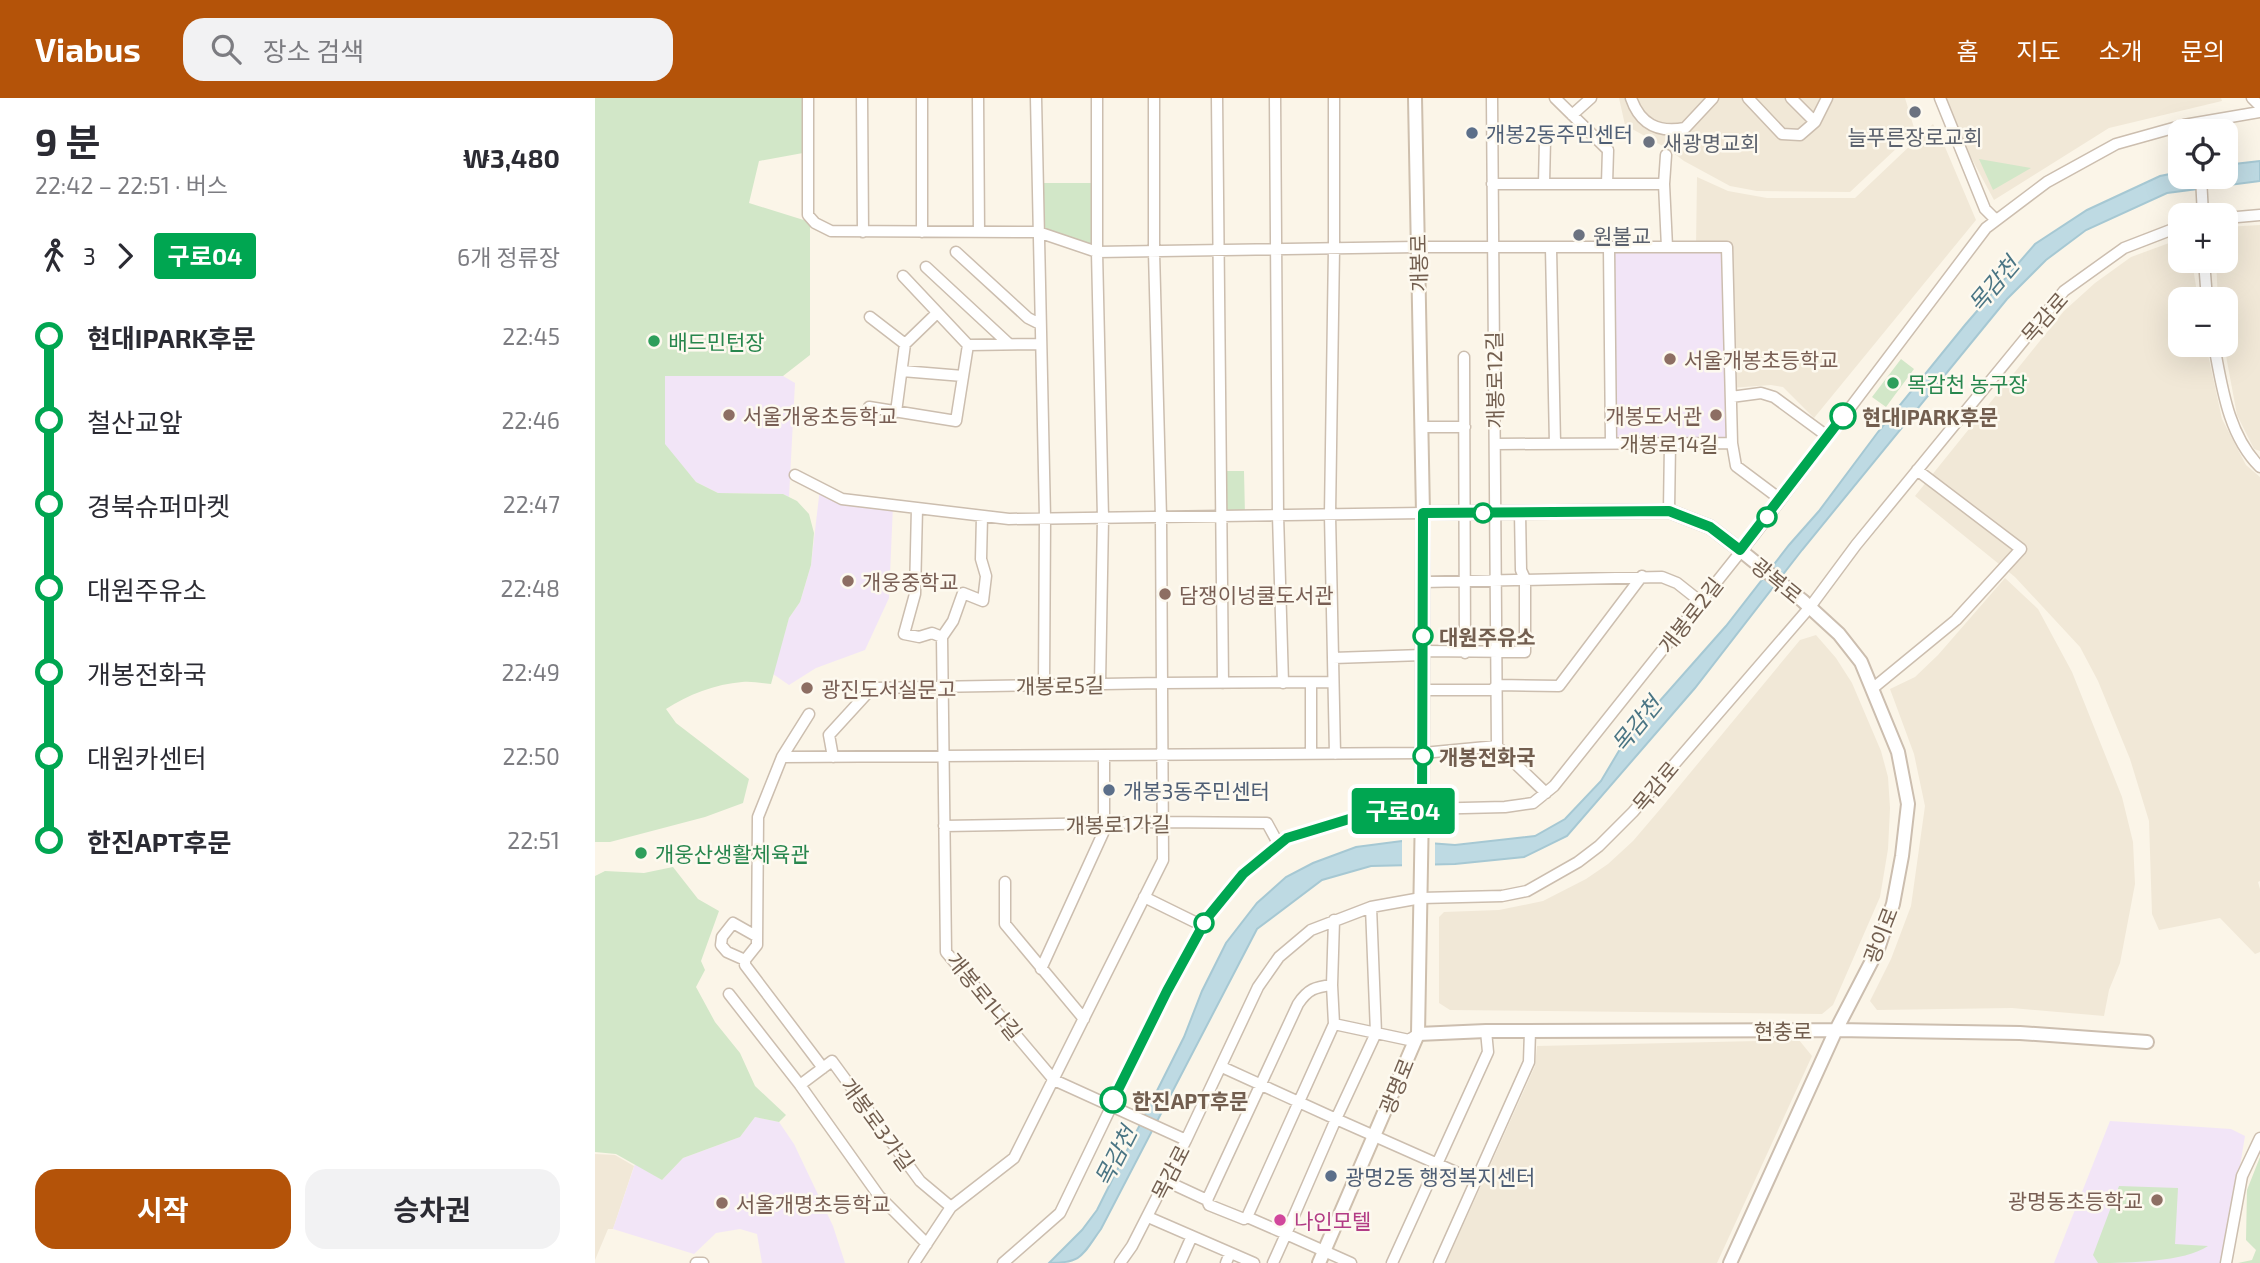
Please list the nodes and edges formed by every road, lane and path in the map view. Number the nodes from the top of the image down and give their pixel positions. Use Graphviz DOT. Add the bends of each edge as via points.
graph roads {
  1 [pos="808,98"];
  2 [pos="862,98"];
  3 [pos="922,98"];
  4 [pos="978,98"];
  5 [pos="1037,98"];
  6 [pos="1097,98"];
  7 [pos="1154,98"];
  8 [pos="1217,98"];
  9 [pos="1275,98"];
  10 [pos="1334,98"];
  11 [pos="1415,98"];
  12 [pos="1492,98"];
  13 [pos="1555,98"];
  14 [pos="1591,98"];
  15 [pos="1631,98"];
  16 [pos="1713,98"];
  17 [pos="1748,98"];
  18 [pos="1791,98"];
  19 [pos="1827,98"];
  20 [pos="1940,98"];
  21 [pos="2252,98"];
  22 [pos="2260,106"];
  23 [pos="2260,112"];
  24 [pos="1572,115"];
  25 [pos="2232,119"];
  26 [pos="1815,122"];
  27 [pos="2168,133"];
  28 [pos="1545,139"];
  29 [pos="1666,155"];
  30 [pos="1492,184"];
  31 [pos="1544,184"];
  32 [pos="1607,184"];
  33 [pos="1664,184"];
  34 [pos="2260,215"];
  35 [pos="2238,217"];
  36 [pos="1995,219"];
  37 [pos="2168,231"];
  38 [pos="863,232"];
  39 [pos="922,232"];
  40 [pos="979,232"];
  41 [pos="1038,232"];
  42 [pos="1418,247"];
  43 [pos="1492,247"];
  44 [pos="1667,247"];
  45 [pos="1334,248"];
  46 [pos="1551,248"];
  47 [pos="1609,248"];
  48 [pos="1277,250"];
  49 [pos="1218,251"];
  50 [pos="956,252"];
  51 [pos="1097,252"];
  52 [pos="1154,252"];
  53 [pos="926,268"];
  54 [pos="902,276"];
  55 [pos="937,313"];
  56 [pos="870,317"];
  57 [pos="1040,324"];
  58 [pos="905,344"];
  59 [pos="1009,344"];
  60 [pos="1040,344"];
  61 [pos="968,345"];
  62 [pos="1464,356"];
  63 [pos="2217,357"];
  64 [pos="902,371"];
  65 [pos="963,376"];
  66 [pos="1731,397"];
  67 [pos="869,407"];
  68 [pos="896,412"];
  69 [pos="1421,427"];
  70 [pos="1465,427"];
  71 [pos="1827,436"];
  72 [pos="1611,443"];
  73 [pos="1670,443"];
  74 [pos="1732,443"];
  75 [pos="1495,444"];
  76 [pos="1555,444"];
  77 [pos="2260,467"];
  78 [pos="1917,470"];
  79 [pos="796,475"];
  80 [pos="1780,499"];
  81 [pos="917,508"];
  82 [pos="1669,511"];
  83 [pos="1520,512"];
  84 [pos="1423,513"];
  85 [pos="1465,513"];
  86 [pos="1496,513"];
  87 [pos="1279,515"];
  88 [pos="1330,515"];
  89 [pos="982,516"];
  90 [pos="1222,516"];
  91 [pos="1161,517"];
  92 [pos="1103,518"];
  93 [pos="1045,519"];
  94 [pos="1742,552"];
  95 [pos="1642,576"];
  96 [pos="1496,579"];
  97 [pos="1525,579"];
  98 [pos="1465,580"];
  99 [pos="1423,582"];
  100 [pos="1701,602"];
  101 [pos="1806,604"];
  102 [pos="942,636"];
  103 [pos="1496,652"];
  104 [pos="1423,653"];
  105 [pos="1465,653"];
  106 [pos="1333,657"];
  107 [pos="1333,682"];
  108 [pos="1162,683"];
  109 [pos="1223,683"];
  110 [pos="1283,683"];
  111 [pos="1311,683"];
  112 [pos="1100,684"];
  113 [pos="1044,685"];
  114 [pos="1497,685"];
  115 [pos="944,688"];
  116 [pos="1872,689"];
  117 [pos="1423,690"];
  118 [pos="809,714"];
  119 [pos="1497,746"];
  120 [pos="1423,753"];
  121 [pos="1311,754"];
  122 [pos="1335,754"];
  123 [pos="1104,755"];
  124 [pos="1163,755"];
  125 [pos="944,756"];
  126 [pos="782,757"];
  127 [pos="833,757"];
  128 [pos="1546,793"];
  129 [pos="1422,811"];
  130 [pos="1163,822"];
  131 [pos="1104,825"];
  132 [pos="944,826"];
  133 [pos="1279,845"];
  134 [pos="1005,883"];
  135 [pos="1421,894"];
  136 [pos="1144,897"];
  137 [pos="1371,906"];
  138 [pos="1334,920"];
  139 [pos="1203,926"];
  140 [pos="757,940"];
  141 [pos="745,960"];
  142 [pos="1041,969"];
  143 [pos="1332,985"];
  144 [pos="729,994"];
  145 [pos="1084,1019"];
  146 [pos="1334,1024"];
  147 [pos="1836,1030"];
  148 [pos="1486,1031"];
  149 [pos="1530,1031"];
  150 [pos="1376,1032"];
  151 [pos="1418,1034"];
  152 [pos="2147,1042"];
  153 [pos="1222,1067"];
  154 [pos="823,1068"];
  155 [pos="1054,1080"];
  156 [pos="1260,1084"];
  157 [pos="800,1085"];
  158 [pos="1298,1102"];
  159 [pos="1115,1107"];
  160 [pos="1336,1119"];
  161 [pos="1376,1135"];
  162 [pos="2260,1138"];
  163 [pos="1183,1139"];
  164 [pos="1437,1163"];
  165 [pos="1166,1181"];
  166 [pos="1476,1181"];
  167 [pos="1207,1200"];
  168 [pos="951,1208"];
  169 [pos="1148,1217"];
  170 [pos="1247,1217"];
  171 [pos="1286,1234"];
  172 [pos="1192,1236"];
  173 [pos="927,1244"];
  174 [pos="1322,1257"];
  175 [pos="1228,1258"];
  176 [pos="696,1263"];
  177 [pos="703,1263"];
  178 [pos="915,1263"];
  179 [pos="1003,1263"];
  180 [pos="1120,1263"];
  181 [pos="1181,1263"];
  182 [pos="1254,1263"];
  183 [pos="1273,1263"];
  184 [pos="1352,1263"];
  185 [pos="1392,1263"];
  186 [pos="1439,1263"];
  187 [pos="1730,1263"];
  188 [pos="2226,1263"];
  1 -- 38 [label="street" via="808,215 831,232"];
  2 -- 38 [label="street"];
  3 -- 39 [label="street"];
  4 -- 40 [label="street"];
  5 -- 41 [label="street"];
  6 -- 51 [label="street"];
  7 -- 52 [label="street"];
  8 -- 49 [label="street"];
  9 -- 48 [label="street"];
  10 -- 45 [label="street"];
  11 -- 42 [label="street, 개봉로"];
  12 -- 30 [label="street, 개봉로12길"];
  13 -- 24 [label="street"];
  14 -- 24 [label="street"];
  15 -- 16 [label="street" via="1644,120 1663,130 1685,128"];
  17 -- 26 [label="street" via="1782,134 1800,135"];
  18 -- 26 [label="street"];
  19 -- 26 [label="street"];
  20 -- 36 [label="street" via="1985,209"];
  21 -- 22 [label="street"];
  23 -- 25 [label="street, 개봉로2길"];
  24 -- 32 [label="street" via="1608,149"];
  27 -- 36 [label="street, 개봉로2길" via="2116,144 2047,182"];
  28 -- 31 [label="street"];
  29 -- 33 [label="street"];
  30 -- 31 [label="street"];
  30 -- 43 [label="street, 개봉로12길"];
  31 -- 32 [label="street"];
  32 -- 33 [label="street"];
  33 -- 44 [label="street"];
  34 -- 35 [label="street"];
  36 -- 71 [label="street, 개봉로2길"];
  37 -- 78 [label="street, 목감로" via="2124,248 2064,291"];
  38 -- 39 [label="street"];
  39 -- 40 [label="street"];
  40 -- 41 [label="street"];
  41 -- 51 [label="street"];
  41 -- 57 [label="street"];
  42 -- 43 [label="street"];
  42 -- 45 [label="street"];
  42 -- 69 [label="street, 개봉로"];
  43 -- 46 [label="street"];
  43 -- 75 [label="street, 개봉로12길"];
  44 -- 47 [label="street"];
  44 -- 66 [label="street, 개봉로14길" via="1727,247"];
  45 -- 48 [label="street"];
  45 -- 88 [label="street"];
  46 -- 47 [label="street"];
  46 -- 76 [label="street"];
  47 -- 72 [label="street"];
  48 -- 49 [label="street"];
  48 -- 87 [label="street"];
  49 -- 52 [label="street"];
  49 -- 90 [label="street"];
  50 -- 57 [label="street"];
  51 -- 52 [label="street"];
  51 -- 92 [label="street"];
  52 -- 91 [label="street"];
  53 -- 59 [label="street"];
  54 -- 55 [label="street"];
  55 -- 58 [label="street"];
  55 -- 61 [label="street"];
  56 -- 58 [label="street"];
  57 -- 60 [label="street"];
  58 -- 64 [label="street"];
  59 -- 60 [label="street"];
  59 -- 61 [label="street"];
  60 -- 93 [label="street"];
  61 -- 65 [label="street"];
  62 -- 70 [label="street, 개봉로12길"];
  63 -- 77 [label="street" via="2230,419"];
  64 -- 65 [label="street"];
  64 -- 68 [label="street"];
  65 -- 68 [label="street" via="956,421"];
  66 -- 71 [label="street" via="1761,393 1774,397"];
  66 -- 74 [label="street, 개봉로14길"];
  67 -- 68 [label="street"];
  69 -- 70 [label="street"];
  69 -- 84 [label="street, 개봉로"];
  70 -- 85 [label="street, 개봉로12길"];
  71 -- 80 [label="street, 개봉로2길"];
  72 -- 73 [label="street, 개봉로14길"];
  72 -- 76 [label="street, 개봉로14길"];
  73 -- 74 [label="street, 개봉로14길"];
  73 -- 82 [label="street"];
  74 -- 80 [label="street" via="1736,466"];
  75 -- 76 [label="street, 개봉로14길"];
  75 -- 86 [label="street, 개봉로12길"];
  78 -- 101 [label="street, 목감로"];
  78 -- 116 [label="street" via="2021,549 1956,620"];
  79 -- 81 [label="street" via="842,499"];
  80 -- 94 [label="street, 개봉로2길"];
  81 -- 89 [label="street"];
  81 -- 102 [label="street" via="915,594 904,634"];
  82 -- 83 [label="street"];
  82 -- 94 [label="street" via="1710,527"];
  83 -- 86 [label="street"];
  83 -- 97 [label="street"];
  84 -- 85 [label="street"];
  84 -- 88 [label="street"];
  84 -- 99 [label="street, 개봉로"];
  85 -- 86 [label="street"];
  85 -- 98 [label="street, 개봉로12길"];
  86 -- 96 [label="street, 개봉로12길"];
  87 -- 88 [label="street"];
  87 -- 90 [label="street"];
  87 -- 110 [label="street"];
  88 -- 106 [label="street"];
  89 -- 93 [label="street"];
  89 -- 102 [label="street" via="983,601 963,593"];
  90 -- 91 [label="street"];
  90 -- 109 [label="street"];
  91 -- 92 [label="street"];
  91 -- 108 [label="street"];
  92 -- 93 [label="street"];
  92 -- 112 [label="street"];
  93 -- 113 [label="street"];
  94 -- 100 [label="street, 개봉로2길"];
  94 -- 101 [label="street, 광복로"];
  95 -- 97 [label="street"];
  95 -- 100 [label="street" via="1677,583"];
  95 -- 114 [label="street" via="1559,686"];
  96 -- 97 [label="street"];
  96 -- 98 [label="street"];
  96 -- 103 [label="street, 개봉로12길"];
  97 -- 103 [label="street" via="1525,652"];
  98 -- 99 [label="street"];
  98 -- 105 [label="street, 개봉로12길"];
  99 -- 104 [label="street, 개봉로"];
  100 -- 128 [label="street, 개봉로2길"];
  101 -- 116 [label="street, 광이로" via="1861,662"];
  101 -- 135 [label="street, 목감로" via="1633,812 1578,862 1527,891 1502,896"];
  102 -- 115 [label="street, 개봉로1나길"];
  103 -- 105 [label="street"];
  103 -- 114 [label="street, 개봉로12길"];
  104 -- 105 [label="street"];
  104 -- 106 [label="street"];
  104 -- 117 [label="street, 개봉로"];
  106 -- 107 [label="street"];
  107 -- 111 [label="street, 개봉로5길"];
  107 -- 122 [label="street"];
  108 -- 109 [label="street, 개봉로5길"];
  108 -- 112 [label="street, 개봉로5길"];
  108 -- 124 [label="street"];
  109 -- 110 [label="street, 개봉로5길"];
  110 -- 111 [label="street, 개봉로5길"];
  111 -- 121 [label="street"];
  112 -- 113 [label="street, 개봉로5길"];
  113 -- 115 [label="street, 개봉로5길"];
  114 -- 117 [label="street" via="1492,690"];
  114 -- 119 [label="street, 개봉로12길"];
  115 -- 125 [label="street, 개봉로1나길"];
  115 -- 127 [label="street, 개봉로5길" via="872,688 829,735"];
  116 -- 147 [label="street, 광이로" via="1898,752 1908,804 1904,843 1893,904 1878,949"];
  117 -- 120 [label="street, 개봉로"];
  118 -- 126 [label="street"];
  119 -- 120 [label="street"];
  119 -- 128 [label="street"];
  120 -- 122 [label="street"];
  120 -- 129 [label="street, 개봉로"];
  121 -- 122 [label="street"];
  121 -- 124 [label="street"];
  123 -- 124 [label="street"];
  123 -- 125 [label="street"];
  123 -- 131 [label="street"];
  124 -- 130 [label="street"];
  125 -- 127 [label="street"];
  125 -- 132 [label="street, 개봉로1나길"];
  126 -- 127 [label="street"];
  126 -- 140 [label="street" via="758,817"];
  128 -- 129 [label="street, 개봉로2길" via="1533,803"];
  129 -- 133 [label="street, 개봉로2길" via="1359,816 1287,838"];
  129 -- 135 [label="street, 개봉로"];
  130 -- 131 [label="street, 개봉로1가길"];
  130 -- 133 [label="street, 개봉로1가길" via="1267,823"];
  130 -- 136 [label="street" via="1163,860"];
  131 -- 132 [label="street, 개봉로1가길"];
  131 -- 142 [label="street"];
  132 -- 155 [label="street, 개봉로1나길" via="946,952"];
  133 -- 139 [label="street, 개봉로2길" via="1243,874"];
  134 -- 142 [label="street" via="1005,925"];
  135 -- 137 [label="street, 목감로"];
  135 -- 151 [label="street, 광명로"];
  136 -- 139 [label="street"];
  136 -- 145 [label="street"];
  137 -- 138 [label="street, 목감로"];
  137 -- 150 [label="street"];
  138 -- 143 [label="street"];
  138 -- 153 [label="street, 목감로" via="1311,930 1279,957 1258,987"];
  139 -- 159 [label="street, 개봉로2길" via="1167,991"];
  140 -- 141 [label="street"];
  140 -- 141 [label="street" via="733,923 722,937 727,952"];
  141 -- 154 [label="street"];
  142 -- 145 [label="street"];
  143 -- 146 [label="street"];
  143 -- 156 [label="street" via="1306,992"];
  144 -- 157 [label="street"];
  145 -- 155 [label="street"];
  146 -- 150 [label="street"];
  146 -- 158 [label="street"];
  147 -- 149 [label="street, 현충로"];
  147 -- 152 [label="street, 현충로" via="2020,1033"];
  147 -- 187 [label="street, 광이로"];
  148 -- 149 [label="street, 현충로"];
  148 -- 151 [label="street, 현충로"];
  148 -- 164 [label="street" via="1488,1052"];
  149 -- 166 [label="street" via="1529,1062"];
  150 -- 151 [label="street" via="1409,1040"];
  150 -- 160 [label="street"];
  151 -- 161 [label="street, 광명로"];
  153 -- 156 [label="street"];
  153 -- 163 [label="street, 목감로"];
  154 -- 157 [label="street, 개봉로3가길"];
  154 -- 168 [label="street, 개봉로3가길" via="832,1061 920,1181"];
  155 -- 159 [label="street, 개봉로1나길"];
  155 -- 168 [label="street" via="1014,1158"];
  156 -- 158 [label="street"];
  156 -- 167 [label="street"];
  157 -- 173 [label="street, 개봉로3가길" via="879,1196"];
  158 -- 160 [label="street"];
  158 -- 170 [label="street"];
  159 -- 163 [label="street, 개봉로1나길"];
  159 -- 179 [label="street, 개봉로2길" via="1060,1213"];
  160 -- 161 [label="street"];
  160 -- 171 [label="street"];
  161 -- 164 [label="street"];
  161 -- 174 [label="street, 광명로"];
  162 -- 188 [label="street" via="2242,1176"];
  163 -- 165 [label="street, 목감로"];
  164 -- 166 [label="street"];
  164 -- 185 [label="street"];
  165 -- 167 [label="street"];
  165 -- 169 [label="street, 목감로"];
  166 -- 186 [label="street"];
  167 -- 170 [label="street" via="1209,1205"];
  168 -- 173 [label="street"];
  169 -- 172 [label="street"];
  169 -- 180 [label="street, 목감로"];
  170 -- 171 [label="street"];
  171 -- 174 [label="street"];
  171 -- 183 [label="street"];
  172 -- 175 [label="street"];
  172 -- 181 [label="street"];
  173 -- 178 [label="street"];
  174 -- 184 [label="street"];
  175 -- 182 [label="street"];
  176 -- 177 [label="street"];
}
